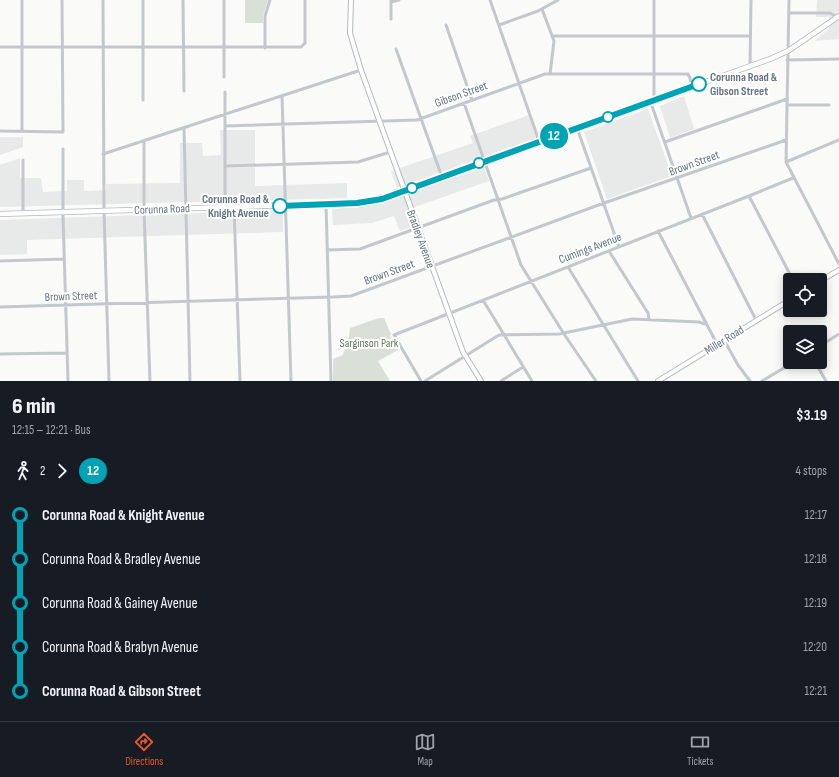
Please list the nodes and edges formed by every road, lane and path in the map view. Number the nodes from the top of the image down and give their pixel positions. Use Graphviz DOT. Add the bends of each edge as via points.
graph roads {
  1 [pos="22,0"];
  2 [pos="62,0"];
  3 [pos="102,0"];
  4 [pos="143,0"];
  5 [pos="183,0"];
  6 [pos="224,0"];
  7 [pos="270,0"];
  8 [pos="305,0"];
  9 [pos="351,0"];
  10 [pos="399,0"];
  11 [pos="490,0"];
  12 [pos="558,0"];
  13 [pos="654,0"];
  14 [pos="751,0"];
  15 [pos="789,0"];
  16 [pos="391,1"];
  17 [pos="542,9"];
  18 [pos="788,13"];
  19 [pos="838,17"];
  20 [pos="391,19"];
  21 [pos="446,24"];
  22 [pos="498,25"];
  23 [pos="552,36"];
  24 [pos="654,36"];
  25 [pos="750,36"];
  26 [pos="0,47"];
  27 [pos="22,48"];
  28 [pos="62,48"];
  29 [pos="103,48"];
  30 [pos="143,48"];
  31 [pos="184,48"];
  32 [pos="224,48"];
  33 [pos="265,48"];
  34 [pos="396,49"];
  35 [pos="788,51"];
  36 [pos="839,59"];
  37 [pos="787,60"];
  38 [pos="750,67"];
  39 [pos="361,70"];
  40 [pos="550,74"];
  41 [pos="653,74"];
  42 [pos="224,77"];
  43 [pos="519,83"];
  44 [pos="692,87"];
  45 [pos="184,91"];
  46 [pos="225,92"];
  47 [pos="282,96"];
  48 [pos="787,99"];
  49 [pos="143,100"];
  50 [pos="472,100"];
  51 [pos="653,101"];
  52 [pos="464,103"];
  53 [pos="829,104"];
  54 [pos="787,105"];
  55 [pos="225,115"];
  56 [pos="421,118"];
  57 [pos="379,121"];
  58 [pos="283,124"];
  59 [pos="225,126"];
  60 [pos="184,128"];
  61 [pos="577,128"];
  62 [pos="0,131"];
  63 [pos="22,131"];
  64 [pos="786,140"];
  65 [pos="839,140"];
  66 [pos="144,141"];
  67 [pos="539,141"];
  68 [pos="665,142"];
  69 [pos="63,149"];
  70 [pos="390,152"];
  71 [pos="103,154"];
  72 [pos="23,160"];
  73 [pos="485,161"];
  74 [pos="786,162"];
  75 [pos="284,164"];
  76 [pos="225,166"];
  77 [pos="592,168"];
  78 [pos="442,177"];
  79 [pos="677,178"];
  80 [pos="793,178"];
  81 [pos="404,191"];
  82 [pos="749,196"];
  83 [pos="497,200"];
  84 [pos="326,204"];
  85 [pos="604,204"];
  86 [pos="285,205"];
  87 [pos="225,207"];
  88 [pos="234,207"];
  89 [pos="185,208"];
  90 [pos="144,210"];
  91 [pos="104,211"];
  92 [pos="63,212"];
  93 [pos="0,214"];
  94 [pos="23,214"];
  95 [pos="702,214"];
  96 [pos="691,218"];
  97 [pos="417,228"];
  98 [pos="658,231"];
  99 [pos="511,237"];
  100 [pos="619,247"];
  101 [pos="327,250"];
  102 [pos="609,251"];
  103 [pos="64,259"];
  104 [pos="0,261"];
  105 [pos="839,264"];
  106 [pos="431,266"];
  107 [pos="568,266"];
  108 [pos="839,270"];
  109 [pos="789,273"];
  110 [pos="827,277"];
  111 [pos="532,281"];
  112 [pos="329,297"];
  113 [pos="288,298"];
  114 [pos="238,300"];
  115 [pos="483,300"];
  116 [pos="187,302"];
  117 [pos="147,303"];
  118 [pos="106,304"];
  119 [pos="783,304"];
  120 [pos="66,305"];
  121 [pos="0,307"];
  122 [pos="448,313"];
  123 [pos="649,319"];
  124 [pos="756,320"];
  125 [pos="705,324"];
  126 [pos="604,325"];
  127 [pos="503,334"];
  128 [pos="564,334"];
  129 [pos="839,334"];
  130 [pos="724,340"];
  131 [pos="827,342"];
  132 [pos="716,344"];
  133 [pos="67,353"];
  134 [pos="0,354"];
  135 [pos="465,356"];
  136 [pos="523,367"];
  137 [pos="783,369"];
  138 [pos="819,369"];
  139 [pos="661,380"];
  140 [pos="68,381"];
  141 [pos="109,381"];
  142 [pos="150,381"];
  143 [pos="190,381"];
  144 [pos="240,381"];
  145 [pos="291,381"];
  146 [pos="331,381"];
  147 [pos="420,381"];
  148 [pos="425,381"];
  149 [pos="481,381"];
  150 [pos="501,381"];
  151 [pos="532,381"];
  152 [pos="596,381"];
  153 [pos="638,381"];
  154 [pos="750,381"];
  155 [pos="762,381"];
  156 [pos="826,381"];
  1 -- 27 [label="street"];
  2 -- 28 [label="street"];
  3 -- 29 [label="street"];
  4 -- 30 [label="street"];
  5 -- 31 [label="street"];
  6 -- 32 [label="street"];
  7 -- 33 [label="street" via="265,16"];
  8 -- 33 [label="street" via="304,46"];
  9 -- 39 [label="street, Bradley Avenue" via="350,33"];
  10 -- 16 [label="street"];
  11 -- 22 [label="street"];
  12 -- 17 [label="street"];
  13 -- 24 [label="street"];
  14 -- 25 [label="street"];
  15 -- 18 [label="street"];
  16 -- 20 [label="street"];
  17 -- 22 [label="street"];
  17 -- 23 [label="street"];
  18 -- 19 [label="street" via="830,13"];
  18 -- 35 [label="street"];
  19 -- 35 [label="main road, Corunna Road"];
  21 -- 50 [label="street"];
  22 -- 43 [label="street"];
  23 -- 24 [label="street"];
  23 -- 40 [label="street" via="554,41"];
  24 -- 25 [label="street"];
  24 -- 41 [label="street"];
  25 -- 38 [label="street"];
  26 -- 27 [label="street"];
  27 -- 28 [label="street"];
  27 -- 63 [label="street"];
  28 -- 29 [label="street"];
  28 -- 63 [label="street" via="63,132"];
  29 -- 30 [label="street"];
  29 -- 71 [label="street"];
  30 -- 31 [label="street"];
  30 -- 49 [label="street"];
  31 -- 32 [label="street"];
  31 -- 45 [label="street"];
  32 -- 33 [label="street"];
  32 -- 42 [label="street"];
  34 -- 56 [label="street"];
  35 -- 37 [label="street"];
  35 -- 38 [label="main road, Corunna Road"];
  36 -- 37 [label="street"];
  37 -- 48 [label="street"];
  38 -- 44 [label="main road, Corunna Road"];
  39 -- 47 [label="street"];
  39 -- 57 [label="street, Bradley Avenue"];
  40 -- 41 [label="street, Gibson Street"];
  40 -- 43 [label="street, Gibson Street"];
  41 -- 44 [label="street, Gibson Street" via="688,74"];
  41 -- 51 [label="street"];
  43 -- 50 [label="street, Gibson Street"];
  43 -- 67 [label="street"];
  44 -- 51 [label="main road, Corunna Road"];
  46 -- 55 [label="street"];
  47 -- 55 [label="street"];
  47 -- 58 [label="street"];
  48 -- 54 [label="street"];
  48 -- 68 [label="street"];
  50 -- 52 [label="street, Gibson Street"];
  51 -- 61 [label="main road, Corunna Road"];
  51 -- 68 [label="street" via="652,106"];
  52 -- 56 [label="street, Gibson Street"];
  52 -- 73 [label="street"];
  53 -- 54 [label="street"];
  54 -- 64 [label="street"];
  55 -- 59 [label="street"];
  55 -- 60 [label="street"];
  56 -- 57 [label="street, Gibson Street"];
  56 -- 78 [label="street"];
  57 -- 58 [label="street, Gibson Street"];
  57 -- 70 [label="street, Bradley Avenue"];
  58 -- 59 [label="street, Gibson Street"];
  58 -- 75 [label="street"];
  59 -- 76 [label="street"];
  60 -- 66 [label="street"];
  60 -- 89 [label="street"];
  61 -- 67 [label="main road, Corunna Road"];
  61 -- 77 [label="street"];
  62 -- 63 [label="street"];
  64 -- 74 [label="street"];
  64 -- 79 [label="street, Brown Street"];
  65 -- 74 [label="street"];
  66 -- 71 [label="street"];
  66 -- 90 [label="street"];
  67 -- 73 [label="main road, Corunna Road"];
  68 -- 79 [label="street"];
  69 -- 92 [label="street"];
  70 -- 75 [label="street" via="358,162"];
  70 -- 81 [label="street, Bradley Avenue"];
  71 -- 91 [label="street"];
  72 -- 94 [label="street"];
  73 -- 78 [label="main road, Corunna Road"];
  73 -- 83 [label="street"];
  74 -- 80 [label="street"];
  75 -- 76 [label="street"];
  75 -- 86 [label="street"];
  76 -- 87 [label="street"];
  77 -- 83 [label="street"];
  77 -- 85 [label="street"];
  78 -- 81 [label="main road, Corunna Road"];
  79 -- 85 [label="street, Brown Street"];
  79 -- 96 [label="street"];
  80 -- 82 [label="street, Cumings Avenue"];
  80 -- 105 [label="street"];
  81 -- 84 [label="main road, Corunna Road" via="366,202"];
  81 -- 97 [label="street, Bradley Avenue"];
  82 -- 95 [label="street, Cumings Avenue"];
  82 -- 109 [label="street"];
  83 -- 97 [label="street"];
  83 -- 99 [label="street"];
  84 -- 86 [label="main road, Corunna Road"];
  84 -- 101 [label="street"];
  85 -- 99 [label="street, Brown Street"];
  85 -- 100 [label="street"];
  86 -- 88 [label="main road, Corunna Road"];
  86 -- 113 [label="street"];
  87 -- 88 [label="main road, Corunna Road"];
  87 -- 89 [label="main road, Corunna Road"];
  88 -- 114 [label="street"];
  89 -- 90 [label="main road, Corunna Road"];
  89 -- 116 [label="street"];
  90 -- 91 [label="main road, Corunna Road"];
  90 -- 117 [label="street"];
  91 -- 92 [label="main road, Corunna Road"];
  91 -- 118 [label="street"];
  92 -- 94 [label="main road, Corunna Road"];
  92 -- 103 [label="street"];
  93 -- 94 [label="main road, Corunna Road"];
  95 -- 96 [label="street, Cumings Avenue"];
  95 -- 124 [label="street"];
  96 -- 98 [label="street, Cumings Avenue"];
  97 -- 101 [label="street" via="360,249"];
  97 -- 106 [label="street, Bradley Avenue"];
  98 -- 100 [label="street, Cumings Avenue"];
  98 -- 125 [label="street"];
  99 -- 106 [label="street, Brown Street"];
  99 -- 111 [label="street" via="521,265"];
  100 -- 102 [label="street, Cumings Avenue"];
  101 -- 112 [label="street"];
  102 -- 107 [label="street, Cumings Avenue"];
  102 -- 123 [label="street"];
  103 -- 104 [label="street"];
  103 -- 120 [label="street"];
  106 -- 112 [label="street, Brown Street" via="351,296"];
  106 -- 122 [label="street, Bradley Avenue"];
  107 -- 111 [label="street, Cumings Avenue"];
  107 -- 126 [label="street"];
  108 -- 110 [label="street"];
  111 -- 115 [label="street, Cumings Avenue"];
  111 -- 128 [label="street"];
  112 -- 113 [label="street, Brown Street"];
  112 -- 146 [label="street"];
  113 -- 114 [label="street, Brown Street"];
  113 -- 145 [label="street"];
  114 -- 116 [label="street, Brown Street"];
  114 -- 144 [label="street"];
  115 -- 122 [label="street, Cumings Avenue"];
  115 -- 127 [label="street"];
  116 -- 117 [label="street, Brown Street"];
  116 -- 143 [label="street"];
  117 -- 118 [label="street, Brown Street"];
  117 -- 142 [label="street"];
  118 -- 120 [label="street, Brown Street"];
  118 -- 141 [label="street"];
  119 -- 124 [label="street, Miller Road"];
  120 -- 121 [label="street, Brown Street"];
  120 -- 133 [label="street"];
  122 -- 135 [label="street, Bradley Avenue"];
  122 -- 147 [label="street, Cumings Avenue" via="394,335"];
  123 -- 125 [label="street"];
  123 -- 126 [label="street" via="632,319"];
  124 -- 130 [label="street, Miller Road"];
  125 -- 132 [label="street"];
  126 -- 128 [label="street"];
  126 -- 153 [label="street"];
  127 -- 128 [label="street"];
  127 -- 135 [label="street"];
  127 -- 136 [label="street"];
  128 -- 152 [label="street"];
  129 -- 131 [label="street"];
  130 -- 132 [label="street, Miller Road"];
  130 -- 154 [label="street"];
  132 -- 139 [label="street, Miller Road"];
  133 -- 134 [label="street"];
  133 -- 140 [label="street"];
  135 -- 148 [label="street"];
  135 -- 149 [label="street, Bradley Avenue"];
  136 -- 150 [label="street"];
  136 -- 151 [label="street"];
  137 -- 155 [label="street"];
  138 -- 156 [label="street"];
}
